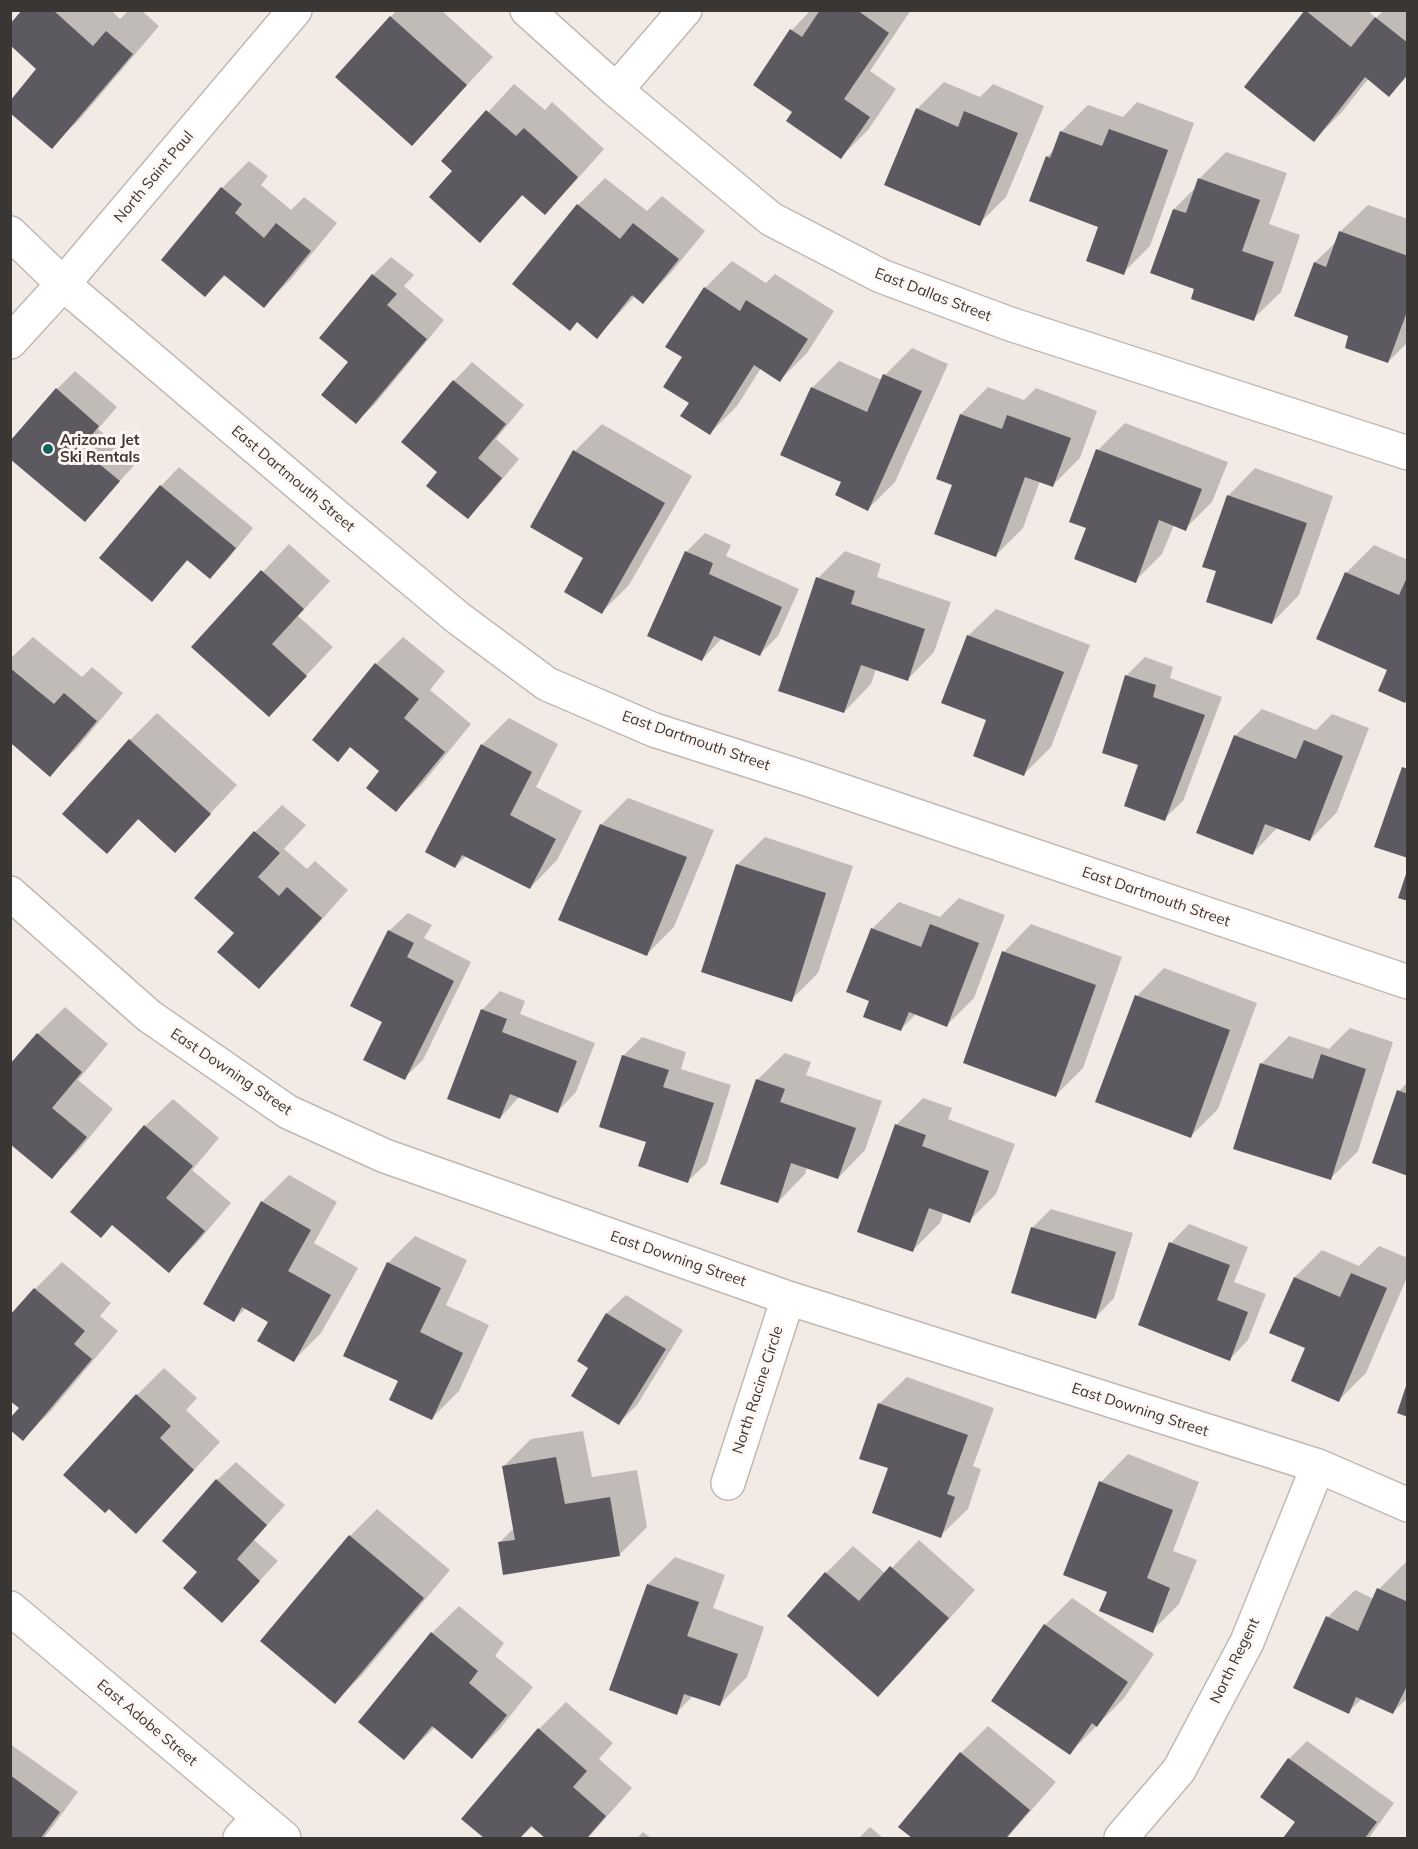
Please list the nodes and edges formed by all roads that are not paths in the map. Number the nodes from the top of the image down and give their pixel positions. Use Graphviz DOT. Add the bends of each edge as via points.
graph roads {
  1 [pos="296,10"];
  2 [pos="527,10"];
  3 [pos="685,10"];
  4 [pos="616,90"];
  5 [pos="10,233"];
  6 [pos="63,285"];
  7 [pos="10,342"];
  8 [pos="1407,453"];
  9 [pos="10,893"];
  10 [pos="1407,982"];
  11 [pos="788,1298"];
  12 [pos="1317,1466"];
  13 [pos="729,1483"];
  14 [pos="1407,1505"];
  15 [pos="10,1608"];
  16 [pos="250,1828"];
  17 [pos="284,1839"];
  18 [pos="1121,1839"];
  1 -- 6 [label="street, North Saint Paul"];
  2 -- 4 [label="street, East Dallas Street"];
  3 -- 4 [label="street"];
  4 -- 8 [label="street, East Dallas Street" via="771,219 880,276 1010,324"];
  5 -- 6 [label="street, East Dartmouth Street"];
  6 -- 7 [label="street, North Saint Paul"];
  6 -- 10 [label="street, East Dartmouth Street" via="458,618 547,684 654,730"];
  9 -- 11 [label="street, East Downing Street" via="148,1016 288,1112 385,1156"];
  11 -- 12 [label="street, East Downing Street"];
  11 -- 13 [label="street, North Racine Circle"];
  12 -- 14 [label="street, East Downing Street"];
  12 -- 18 [label="street, North Regent" via="1247,1642 1179,1770"];
  15 -- 16 [label="street, East Adobe Street"];
  16 -- 17 [label="street, East Adobe Street"];
}
